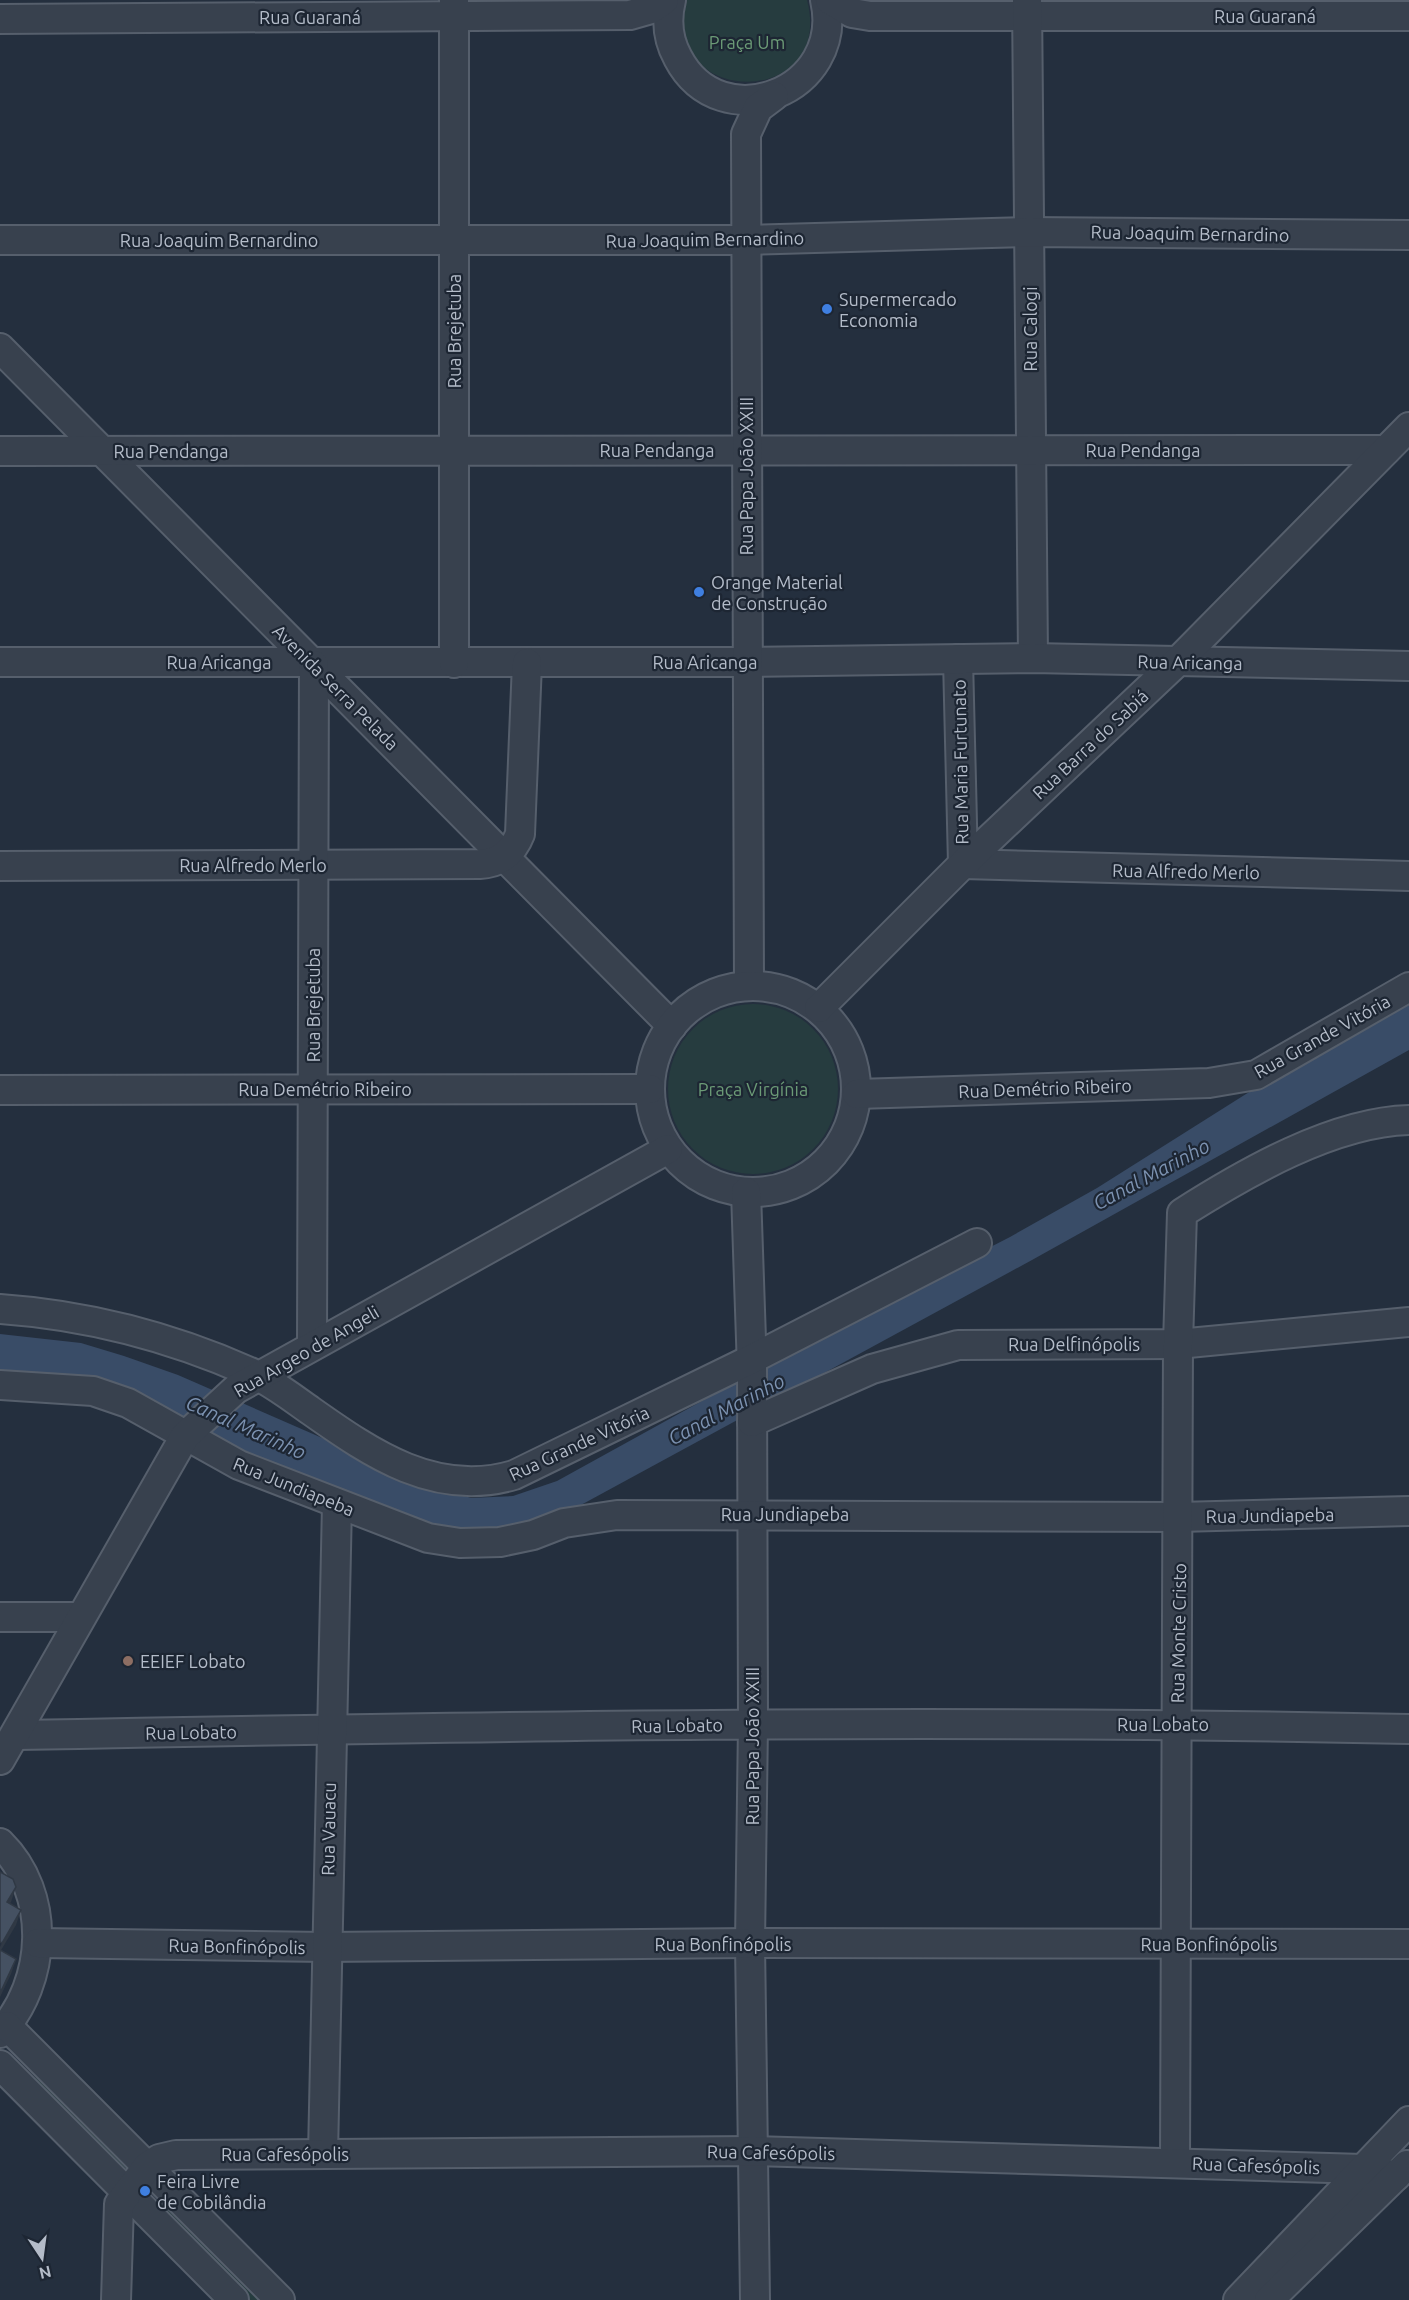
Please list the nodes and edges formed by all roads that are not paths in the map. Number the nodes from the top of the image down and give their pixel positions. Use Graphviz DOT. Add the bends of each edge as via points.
graph roads {
  1 [pos="664,0"];
  2 [pos="671,0"];
  3 [pos="827,0"];
  4 [pos="454,8"];
  5 [pos="1027,8"];
  6 [pos="239,9"];
  7 [pos="620,15"];
  8 [pos="870,15"];
  9 [pos="1409,16"];
  10 [pos="0,19"];
  11 [pos="826,38"];
  12 [pos="676,55"];
  13 [pos="722,96"];
  14 [pos="774,96"];
  15 [pos="746,146"];
  16 [pos="1029,232"];
  17 [pos="1409,235"];
  18 [pos="0,240"];
  19 [pos="454,240"];
  20 [pos="745,240"];
  21 [pos="0,348"];
  22 [pos="1409,427"];
  23 [pos="454,450"];
  24 [pos="746,450"];
  25 [pos="1031,450"];
  26 [pos="1386,450"];
  27 [pos="0,451"];
  28 [pos="103,452"];
  29 [pos="1033,658"];
  30 [pos="958,659"];
  31 [pos="1178,661"];
  32 [pos="0,662"];
  33 [pos="312,663"];
  34 [pos="454,663"];
  35 [pos="527,663"];
  36 [pos="747,663"];
  37 [pos="1409,666"];
  38 [pos="504,857"];
  39 [pos="963,864"];
  40 [pos="313,865"];
  41 [pos="0,866"];
  42 [pos="1409,876"];
  43 [pos="749,986"];
  44 [pos="1409,987"];
  45 [pos="819,1008"];
  46 [pos="672,1026"];
  47 [pos="1233,1080"];
  48 [pos="650,1089"];
  49 [pos="0,1090"];
  50 [pos="313,1090"];
  51 [pos="857,1094"];
  52 [pos="1399,1120"];
  53 [pos="668,1149"];
  54 [pos="746,1192"];
  55 [pos="977,1243"];
  56 [pos="0,1309"];
  57 [pos="1409,1322"];
  58 [pos="1179,1344"];
  59 [pos="312,1345"];
  60 [pos="752,1364"];
  61 [pos="245,1382"];
  62 [pos="0,1385"];
  63 [pos="752,1418"];
  64 [pos="189,1432"];
  65 [pos="337,1504"];
  66 [pos="1409,1511"];
  67 [pos="752,1514"];
  68 [pos="1179,1517"];
  69 [pos="0,1617"];
  70 [pos="80,1617"];
  71 [pos="753,1724"];
  72 [pos="1176,1724"];
  73 [pos="330,1729"];
  74 [pos="1409,1729"];
  75 [pos="16,1735"];
  76 [pos="0,1760"];
  77 [pos="0,1843"];
  78 [pos="38,1943"];
  79 [pos="750,1943"];
  80 [pos="1176,1944"];
  81 [pos="1409,1944"];
  82 [pos="325,1947"];
  83 [pos="4,2030"];
  84 [pos="0,2065"];
  85 [pos="1409,2121"];
  86 [pos="754,2151"];
  87 [pos="323,2154"];
  88 [pos="1175,2162"];
  89 [pos="147,2167"];
  90 [pos="1363,2169"];
  91 [pos="1402,2169"];
  92 [pos="126,2191"];
  93 [pos="116,2300"];
  94 [pos="234,2300"];
  95 [pos="279,2300"];
  96 [pos="755,2300"];
  97 [pos="1238,2300"];
  98 [pos="1269,2300"];
  1 -- 7 [label="street, Rua Guaraná" via="641,13"];
  2 -- 12 [label="street" via="669,30"];
  3 -- 8 [label="street, Rua Guaraná" via="852,13"];
  3 -- 11 [label="street"];
  4 -- 6 [label="street, Rua Guaraná"];
  4 -- 7 [label="street, Rua Guaraná"];
  4 -- 19 [label="street, Rua Brejetuba"];
  5 -- 8 [label="street, Rua Guaraná"];
  5 -- 9 [label="street, Rua Guaraná"];
  5 -- 16 [label="street, Rua Calogi"];
  6 -- 10 [label="street, Rua Guaraná"];
  7 -- 12 [label="street, Rua Guaraná" via="649,26"];
  8 -- 11 [label="street, Rua Guaraná" via="846,23"];
  11 -- 14 [label="street" via="820,55 804,77"];
  12 -- 13 [label="street" via="691,77"];
  13 -- 14 [label="street" via="748,100"];
  13 -- 15 [label="street, Rua Papa João XXIII" via="740,119"];
  14 -- 15 [label="street, Rua Papa João XXIII" via="752,117"];
  15 -- 20 [label="street, Rua Papa João XXIII"];
  16 -- 17 [label="street, Rua Joaquim Bernardino"];
  16 -- 20 [label="street, Rua Joaquim Bernardino"];
  16 -- 25 [label="street, Rua Calogi"];
  18 -- 19 [label="street, Rua Joaquim Bernardino"];
  19 -- 20 [label="street, Rua Joaquim Bernardino"];
  19 -- 23 [label="street, Rua Brejetuba"];
  20 -- 24 [label="street, Rua Papa João XXIII"];
  21 -- 28 [label="street, Avenida Serra Pelada"];
  22 -- 26 [label="street, Rua Barra do Sabiá"];
  23 -- 24 [label="street, Rua Pendanga"];
  23 -- 28 [label="street, Rua Pendanga"];
  23 -- 34 [label="street, Rua Brejetuba"];
  24 -- 25 [label="street, Rua Pendanga"];
  24 -- 36 [label="street, Rua Papa João XXIII"];
  25 -- 26 [label="street, Rua Pendanga"];
  25 -- 29 [label="street, Rua Calogi"];
  26 -- 31 [label="street, Rua Barra do Sabiá"];
  27 -- 28 [label="street, Rua Pendanga"];
  28 -- 33 [label="street, Avenida Serra Pelada"];
  29 -- 30 [label="street, Rua Aricanga"];
  29 -- 31 [label="street, Rua Aricanga"];
  30 -- 36 [label="street, Rua Aricanga"];
  30 -- 39 [label="street, Rua Maria Furtunato"];
  31 -- 37 [label="street, Rua Aricanga"];
  31 -- 39 [label="street, Rua Barra do Sabiá"];
  32 -- 33 [label="street, Rua Aricanga"];
  33 -- 34 [label="street, Rua Aricanga"];
  33 -- 38 [label="street, Avenida Serra Pelada"];
  33 -- 40 [label="street, Rua Brejetuba"];
  34 -- 35 [label="street, Rua Aricanga"];
  35 -- 36 [label="street, Rua Aricanga"];
  35 -- 38 [label="street" via="520,834"];
  36 -- 43 [label="street, Rua Papa João XXIII"];
  38 -- 40 [label="street, Rua Alfredo Merlo" via="480,864"];
  38 -- 46 [label="street, Avenida Serra Pelada"];
  39 -- 42 [label="street, Rua Alfredo Merlo"];
  39 -- 45 [label="street, Rua Barra do Sabiá"];
  40 -- 41 [label="street, Rua Alfredo Merlo"];
  40 -- 50 [label="street, Rua Brejetuba"];
  43 -- 45 [label="street" via="786,991"];
  43 -- 46 [label="street" via="706,998"];
  44 -- 47 [label="street, Rua Grande Vitória" via="1281,1062 1256,1075"];
  45 -- 51 [label="street" via="848,1047"];
  46 -- 48 [label="street" via="657,1051"];
  47 -- 51 [label="street, Rua Demétrio Ribeiro"];
  48 -- 50 [label="street, Rua Demétrio Ribeiro"];
  48 -- 53 [label="street" via="654,1120"];
  49 -- 50 [label="street, Rua Demétrio Ribeiro"];
  50 -- 59 [label="street, Rua Brejetuba"];
  51 -- 54 [label="street" via="845,1136 817,1170 783,1188"];
  52 -- 58 [label="street, Rua Monte Cristo" via="1311,1143 1236,1178 1182,1213"];
  53 -- 54 [label="street" via="683,1167 702,1180 723,1189"];
  53 -- 59 [label="street, Rua Argeo de Angeli"];
  54 -- 60 [label="street, Rua Papa João XXIII"];
  55 -- 60 [label="street, Rua Grande Vitória"];
  56 -- 61 [label="street, Rua Grande Vitória" via="134,1331"];
  57 -- 58 [label="street, Rua Delfinópolis"];
  58 -- 63 [label="street, Rua Delfinópolis" via="958,1345 872,1369"];
  58 -- 68 [label="street, Rua Monte Cristo"];
  59 -- 61 [label="street, Rua Argeo de Angeli"];
  60 -- 61 [label="street, Rua Grande Vitória" via="514,1475 466,1483 433,1478 377,1455"];
  60 -- 63 [label="street, Rua Papa João XXIII"];
  61 -- 64 [label="street, Rua Argeo de Angeli"];
  62 -- 64 [label="street" via="93,1391"];
  63 -- 67 [label="street, Rua Papa João XXIII"];
  64 -- 65 [label="street, Rua Jundiapeba" via="239,1465"];
  64 -- 70 [label="street, Rua Argeo de Angeli"];
  65 -- 67 [label="street, Rua Jundiapeba" via="428,1538 460,1543 500,1542 590,1517"];
  65 -- 73 [label="street, Rua Vauacu"];
  66 -- 68 [label="street, Rua Jundiapeba"];
  67 -- 68 [label="street, Rua Jundiapeba"];
  67 -- 71 [label="street, Rua Papa João XXIII"];
  68 -- 72 [label="street, Rua Monte Cristo"];
  69 -- 70 [label="street"];
  70 -- 75 [label="street, Rua Argeo de Angeli"];
  71 -- 72 [label="street, Rua Lobato"];
  71 -- 73 [label="street, Rua Lobato"];
  71 -- 79 [label="street, Rua Papa João XXIII"];
  72 -- 74 [label="street, Rua Lobato"];
  72 -- 80 [label="street, Rua Monte Cristo"];
  73 -- 75 [label="street, Rua Lobato"];
  73 -- 82 [label="street, Rua Vauacu"];
  75 -- 76 [label="street, Rua Argeo de Angeli"];
  77 -- 78 [label="street" via="30,1892"];
  78 -- 82 [label="street, Rua Bonfinópolis"];
  78 -- 83 [label="street" via="29,1987"];
  79 -- 80 [label="street, Rua Bonfinópolis"];
  79 -- 82 [label="street, Rua Bonfinópolis"];
  79 -- 86 [label="street, Rua Papa João XXIII"];
  80 -- 81 [label="street, Rua Bonfinópolis"];
  80 -- 88 [label="street, Rua Monte Cristo"];
  82 -- 87 [label="street, Rua Vauacu"];
  83 -- 89 [label="street"];
  84 -- 92 [label="street"];
  85 -- 90 [label="street"];
  86 -- 87 [label="street, Rua Cafesópolis"];
  86 -- 88 [label="street, Rua Cafesópolis"];
  86 -- 96 [label="street, Rua Papa João XXIII"];
  87 -- 89 [label="street, Rua Cafesópolis" via="176,2155"];
  88 -- 90 [label="street, Rua Cafesópolis"];
  89 -- 92 [label="street"];
  89 -- 95 [label="street"];
  90 -- 91 [label="street, Rua Cafesópolis"];
  90 -- 97 [label="street"];
  91 -- 98 [label="street"];
  92 -- 93 [label="street" via="116,2213"];
  92 -- 94 [label="street"];
}
